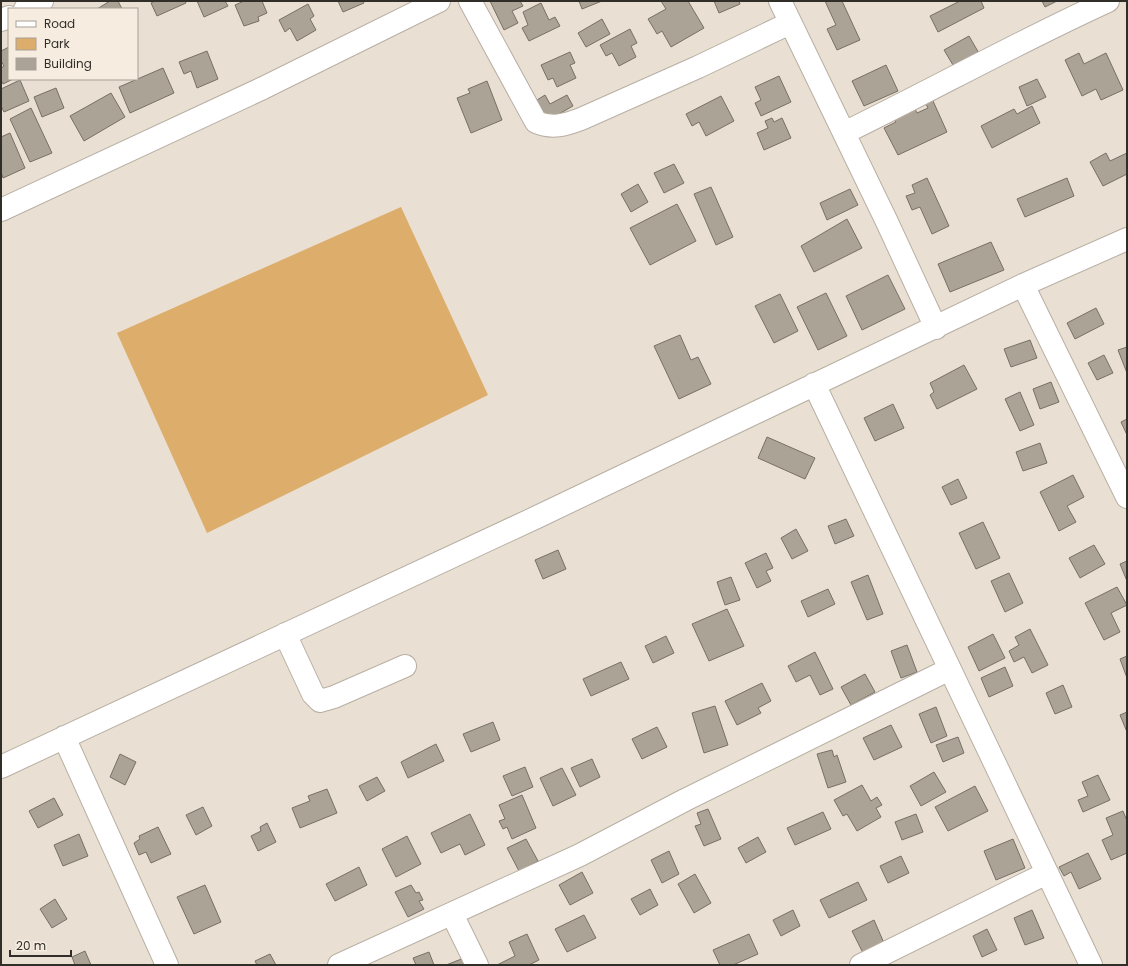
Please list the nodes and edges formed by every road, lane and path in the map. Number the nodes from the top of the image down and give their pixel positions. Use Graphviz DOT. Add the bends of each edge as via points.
graph roads {
  1 [pos="42,1"];
  2 [pos="439,1"];
  3 [pos="470,1"];
  4 [pos="780,1"];
  5 [pos="1108,1"];
  6 [pos="27,8"];
  7 [pos="790,23"];
  8 [pos="844,133"];
  9 [pos="1,210"];
  10 [pos="1127,239"];
  11 [pos="1023,285"];
  12 [pos="936,328"];
  13 [pos="814,384"];
  14 [pos="1127,497"];
  15 [pos="285,634"];
  16 [pos="405,666"];
  17 [pos="950,668"];
  18 [pos="64,737"];
  19 [pos="1,767"];
  20 [pos="1047,873"];
  21 [pos="452,914"];
  22 [pos="167,965"];
  23 [pos="339,965"];
  24 [pos="477,965"];
  25 [pos="861,965"];
  26 [pos="1090,965"];
  1 -- 6 [label="street"];
  2 -- 9 [label="street" via="263,88"];
  3 -- 7 [label="street" via="536,122 547,127 561,126 581,119"];
  4 -- 7 [label="street"];
  5 -- 8 [label="street"];
  7 -- 8 [label="street"];
  8 -- 12 [label="street"];
  10 -- 11 [label="street"];
  11 -- 12 [label="street"];
  11 -- 14 [label="street"];
  12 -- 13 [label="street"];
  13 -- 15 [label="street"];
  13 -- 17 [label="street"];
  15 -- 16 [label="street" via="313,694 320,701 334,698"];
  15 -- 18 [label="street"];
  17 -- 20 [label="street"];
  17 -- 21 [label="street" via="580,855"];
  18 -- 19 [label="street"];
  18 -- 22 [label="street"];
  20 -- 25 [label="street"];
  20 -- 26 [label="street"];
  21 -- 23 [label="street"];
  21 -- 24 [label="street"];
}
